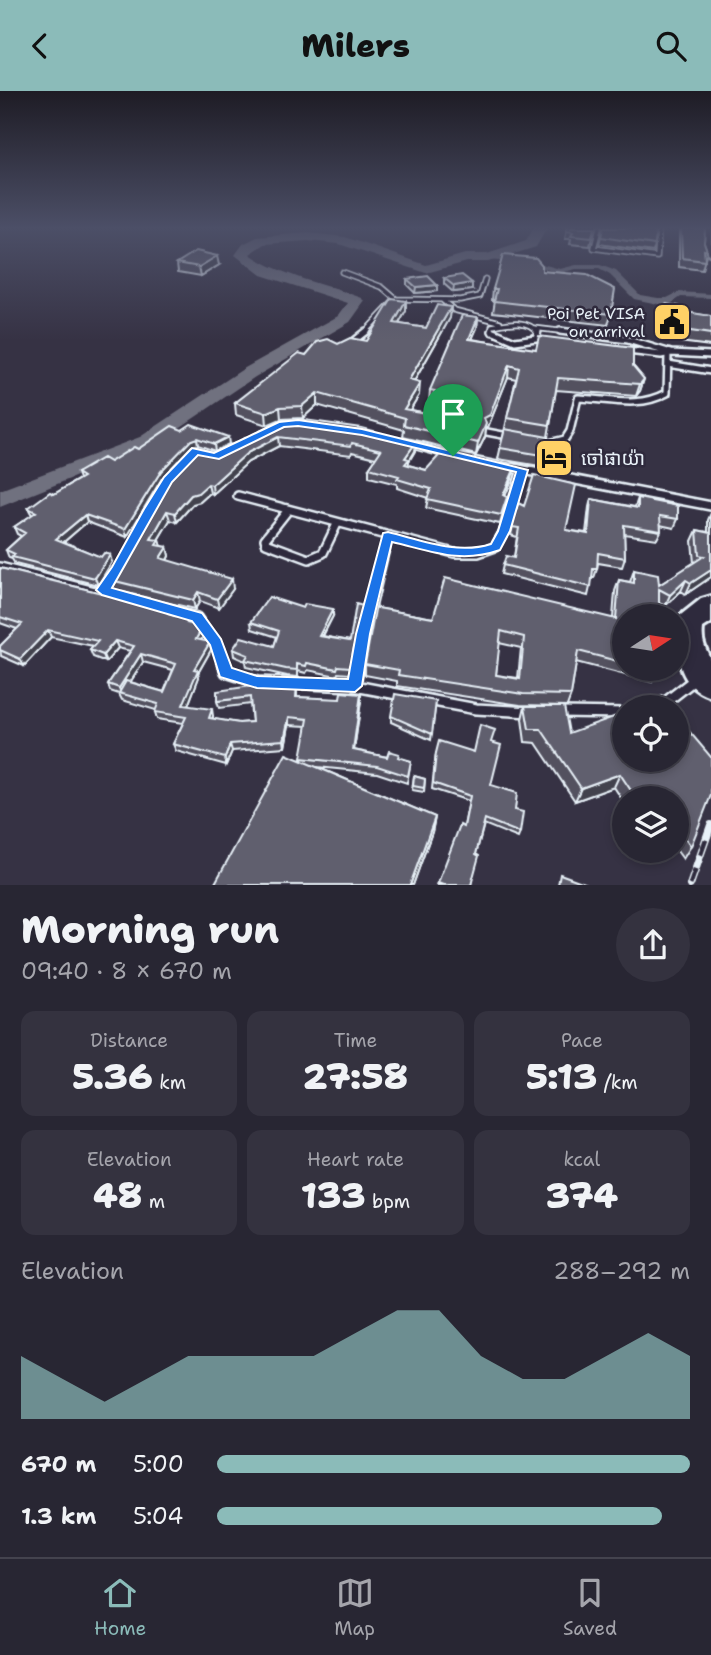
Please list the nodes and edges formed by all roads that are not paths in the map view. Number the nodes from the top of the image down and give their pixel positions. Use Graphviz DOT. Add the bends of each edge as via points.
graph roads {
  1 [pos="342,272"];
  2 [pos="485,279"];
  3 [pos="396,299"];
  4 [pos="442,300"];
  5 [pos="501,323"];
  6 [pos="534,328"];
  7 [pos="536,337"];
  8 [pos="549,339"];
  9 [pos="346,346"];
  10 [pos="620,350"];
  11 [pos="669,354"];
  12 [pos="711,355"];
  13 [pos="668,364"];
  14 [pos="711,371"];
  15 [pos="487,432"];
  16 [pos="512,436"];
  17 [pos="537,441"];
  18 [pos="401,442"];
  19 [pos="187,460"];
  20 [pos="522,470"];
  21 [pos="238,496"];
  22 [pos="711,506"];
  23 [pos="288,510"];
  24 [pos="337,524"];
  25 [pos="139,530"];
  26 [pos="388,536"];
  27 [pos="0,566"];
  28 [pos="117,570"];
  29 [pos="102,590"];
  30 [pos="708,610"];
  31 [pos="708,680"];
  32 [pos="355,686"];
  33 [pos="679,695"];
  34 [pos="536,712"];
  35 [pos="548,712"];
  36 [pos="612,713"];
  1 -- 3 [label="lane" via="382,287"];
  2 -- 4 [label="lane" via="480,296"];
  3 -- 4 [label="lane"];
  3 -- 9 [label="lane" via="360,338"];
  4 -- 5 [label="lane" via="451,310"];
  5 -- 6 [label="lane"];
  5 -- 7 [label="lane" via="492,326 495,336 515,341"];
  6 -- 7 [label="lane"];
  6 -- 11 [label="lane" via="664,348"];
  7 -- 8 [label="lane"];
  10 -- 11 [label="lane"];
  11 -- 12 [label="lane"];
  11 -- 13 [label="lane"];
  13 -- 14 [label="lane"];
  13 -- 17 [label="lane" via="667,393 658,400 626,405 578,398 565,439"];
  15 -- 16 [label="lane"];
  18 -- 20 [label="lane"];
  19 -- 25 [label="lane" via="168,480"];
  20 -- 22 [label="lane"];
  20 -- 26 [label="lane" via="495,547 454,553"];
  21 -- 23 [label="lane"];
  23 -- 24 [label="lane"];
  23 -- 24 [label="lane" via="265,539 266,544 309,559 323,553"];
  24 -- 26 [label="lane"];
  26 -- 32 [label="lane"];
  27 -- 29 [label="lane"];
  28 -- 29 [label="lane"];
  29 -- 32 [label="lane" via="197,617 216,643 226,672 257,682"];
  30 -- 31 [label="highway" via="690,622 686,643"];
  31 -- 33 [label="lane"];
  32 -- 34 [label="lane" via="476,709"];
  35 -- 36 [label="lane"];
}
